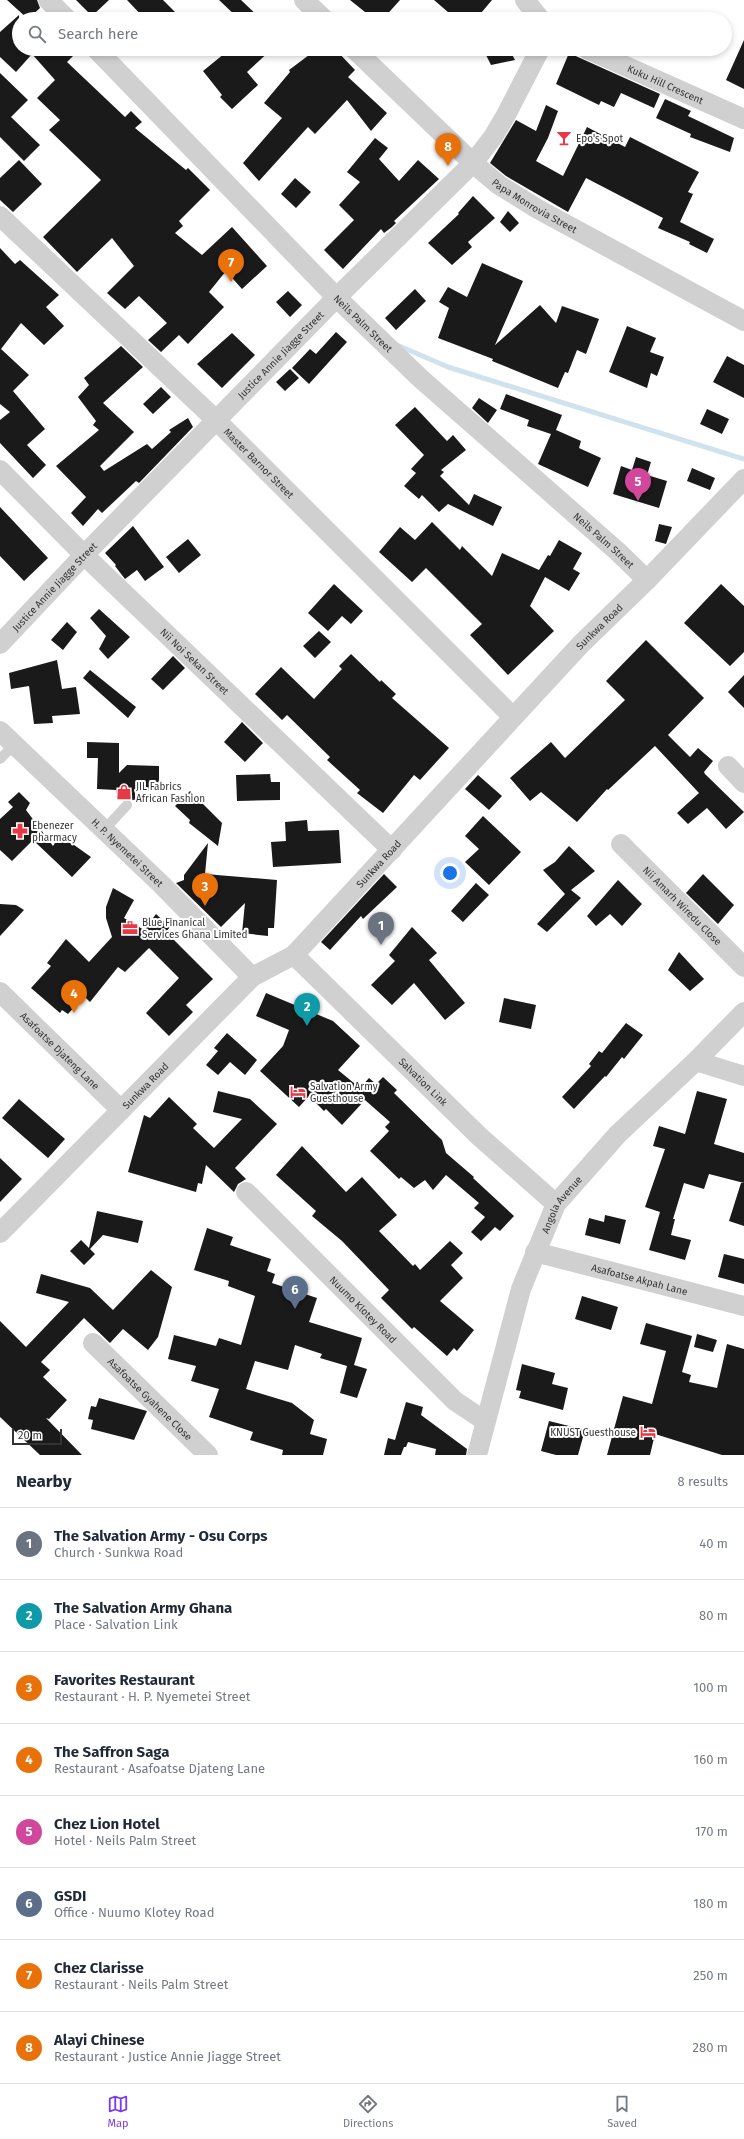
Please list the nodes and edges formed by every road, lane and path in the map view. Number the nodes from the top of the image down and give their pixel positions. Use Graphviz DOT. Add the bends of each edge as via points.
graph roads {
  1 [pos="48,0"];
  2 [pos="304,0"];
  3 [pos="525,0"];
  4 [pos="60,12"];
  5 [pos="317,12"];
  6 [pos="534,12"];
  7 [pos="103,56"];
  8 [pos="361,56"];
  9 [pos="536,56"];
  10 [pos="603,56"];
  11 [pos="744,119"];
  12 [pos="473,163"];
  13 [pos="0,216"];
  14 [pos="338,297"];
  15 [pos="744,321"];
  16 [pos="217,421"];
  17 [pos="0,470"];
  18 [pos="744,479"];
  19 [pos="84,555"];
  20 [pos="647,580"];
  21 [pos="0,644"];
  22 [pos="513,717"];
  23 [pos="0,731"];
  24 [pos="14,745"];
  25 [pos="0,759"];
  26 [pos="728,766"];
  27 [pos="744,783"];
  28 [pos="127,805"];
  29 [pos="103,831"];
  30 [pos="621,844"];
  31 [pos="392,850"];
  32 [pos="294,955"];
  33 [pos="744,968"];
  34 [pos="252,977"];
  35 [pos="0,992"];
  36 [pos="744,1012"];
  37 [pos="696,1061"];
  38 [pos="744,1076"];
  39 [pos="120,1110"];
  40 [pos="246,1192"];
  41 [pos="556,1204"];
  42 [pos="0,1233"];
  43 [pos="535,1252"];
  44 [pos="744,1306"];
  45 [pos="93,1343"];
  46 [pos="485,1421"];
  47 [pos="208,1455"];
  48 [pos="477,1455"];
  1 -- 4 [label="street"];
  2 -- 5 [label="street"];
  3 -- 6 [label="street"];
  7 -- 14 [label="street, Neils Palm Street"];
  8 -- 12 [label="street, Papa Monrovia Street"];
  9 -- 12 [label="street, Justice Annie Jiagge Street" via="494,137"];
  10 -- 11 [label="street, Kuku Hill Crescent"];
  12 -- 14 [label="street, Justice Annie Jiagge Street"];
  12 -- 15 [label="street, Papa Monrovia Street" via="499,185 536,208"];
  13 -- 16 [label="street, Master Barnor Street"];
  14 -- 16 [label="street, Justice Annie Jiagge Street"];
  14 -- 20 [label="street, Neils Palm Street" via="420,378 618,550"];
  16 -- 19 [label="street, Justice Annie Jiagge Street"];
  16 -- 22 [label="street, Master Barnor Street"];
  17 -- 19 [label="street, Nii Noi Sekan Street"];
  18 -- 20 [label="street, Sunkwa Road"];
  19 -- 21 [label="street, Justice Annie Jiagge Street"];
  19 -- 31 [label="street, Nii Noi Sekan Street"];
  20 -- 22 [label="street, Sunkwa Road" via="581,644"];
  22 -- 31 [label="street, Sunkwa Road"];
  23 -- 24 [label="street, H. P. Nyemetei Street"];
  24 -- 25 [label="lane"];
  24 -- 29 [label="street, H. P. Nyemetei Street"];
  26 -- 27 [label="street"];
  28 -- 29 [label="lane"];
  29 -- 34 [label="street, H. P. Nyemetei Street" via="161,884"];
  30 -- 33 [label="street, Nii Amarh Wiredu Close"];
  31 -- 32 [label="street, Sunkwa Road"];
  32 -- 34 [label="street, Sunkwa Road"];
  32 -- 41 [label="street, Salvation Link" via="480,1137"];
  34 -- 39 [label="street, Sunkwa Road"];
  35 -- 39 [label="street, Asafoatse Djateng Lane"];
  36 -- 37 [label="street, Angola Avenue"];
  37 -- 38 [label="street"];
  37 -- 41 [label="street, Angola Avenue" via="618,1134"];
  39 -- 42 [label="street, Sunkwa Road"];
  40 -- 46 [label="street, Nuumo Klotey Road" via="455,1400"];
  41 -- 43 [label="street, Angola Avenue"];
  43 -- 44 [label="street, Asafoatse Akpah Lane"];
  43 -- 46 [label="street, Angola Avenue" via="521,1289"];
  45 -- 47 [label="street, Asafoatse Gyahene Close"];
  46 -- 48 [label="street, Angola Avenue"];
}
